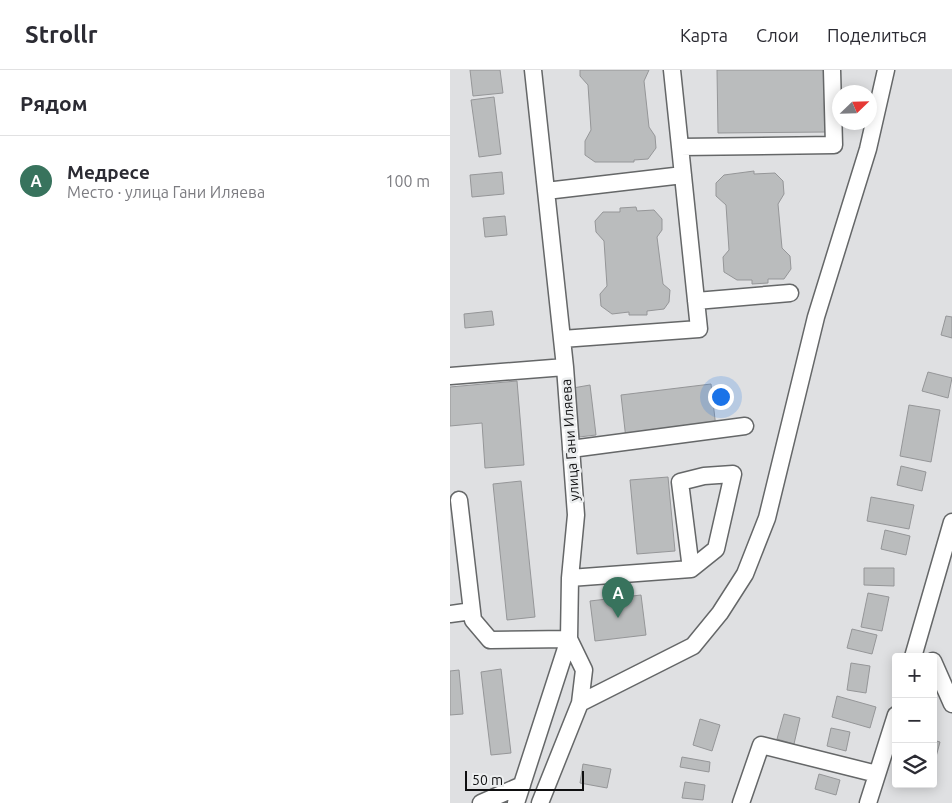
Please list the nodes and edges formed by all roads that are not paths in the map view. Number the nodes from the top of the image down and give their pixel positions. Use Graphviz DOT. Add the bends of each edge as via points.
graph roads {
  1 [pos="533,70"];
  2 [pos="672,70"];
  3 [pos="832,70"];
  4 [pos="886,70"];
  5 [pos="680,147"];
  6 [pos="683,175"];
  7 [pos="546,191"];
  8 [pos="790,293"];
  9 [pos="696,301"];
  10 [pos="562,339"];
  11 [pos="565,367"];
  12 [pos="450,376"];
  13 [pos="745,426"];
  14 [pos="571,449"];
  15 [pos="459,500"];
  16 [pos="951,532"];
  17 [pos="691,569"];
  18 [pos="570,578"];
  19 [pos="472,611"];
  20 [pos="450,614"];
  21 [pos="921,632"];
  22 [pos="569,639"];
  23 [pos="915,653"];
  24 [pos="930,653"];
  25 [pos="937,670"];
  26 [pos="952,704"];
  27 [pos="578,709"];
  28 [pos="892,728"];
  29 [pos="878,774"];
  30 [pos="522,785"];
  31 [pos="478,803"];
  32 [pos="516,803"];
  33 [pos="540,803"];
  34 [pos="741,803"];
  35 [pos="868,803"];
  1 -- 7 [label="street, улица Гани Иляева"];
  2 -- 5 [label="street"];
  3 -- 5 [label="street" via="834,145"];
  4 -- 27 [label="street" via="868,148 816,317 767,518 745,574 720,613 693,646"];
  5 -- 6 [label="street"];
  6 -- 7 [label="street"];
  6 -- 9 [label="street"];
  7 -- 10 [label="street, улица Гани Иляева"];
  8 -- 9 [label="street"];
  9 -- 10 [label="street" via="698,329"];
  10 -- 11 [label="street, улица Гани Иляева"];
  11 -- 12 [label="street"];
  11 -- 14 [label="street, улица Гани Иляева"];
  13 -- 14 [label="street"];
  14 -- 18 [label="street, улица Гани Иляева" via="576,515"];
  15 -- 19 [label="street"];
  16 -- 21 [label="street"];
  17 -- 17 [label="street" via="716,549 733,474 680,482"];
  17 -- 18 [label="street"];
  18 -- 22 [label="street, улица Гани Иляева"];
  19 -- 20 [label="street"];
  19 -- 22 [label="street" via="473,620 490,640"];
  21 -- 23 [label="street"];
  21 -- 24 [label="street"];
  22 -- 27 [label="street" via="584,670"];
  22 -- 30 [label="street, улица Гани Иляева"];
  25 -- 26 [label="street"];
  27 -- 33 [label="street"];
  28 -- 29 [label="street"];
  29 -- 34 [label="street" via="761,745"];
  29 -- 35 [label="street"];
  30 -- 31 [label="street"];
  30 -- 32 [label="street, улица Гани Иляева"];
}
